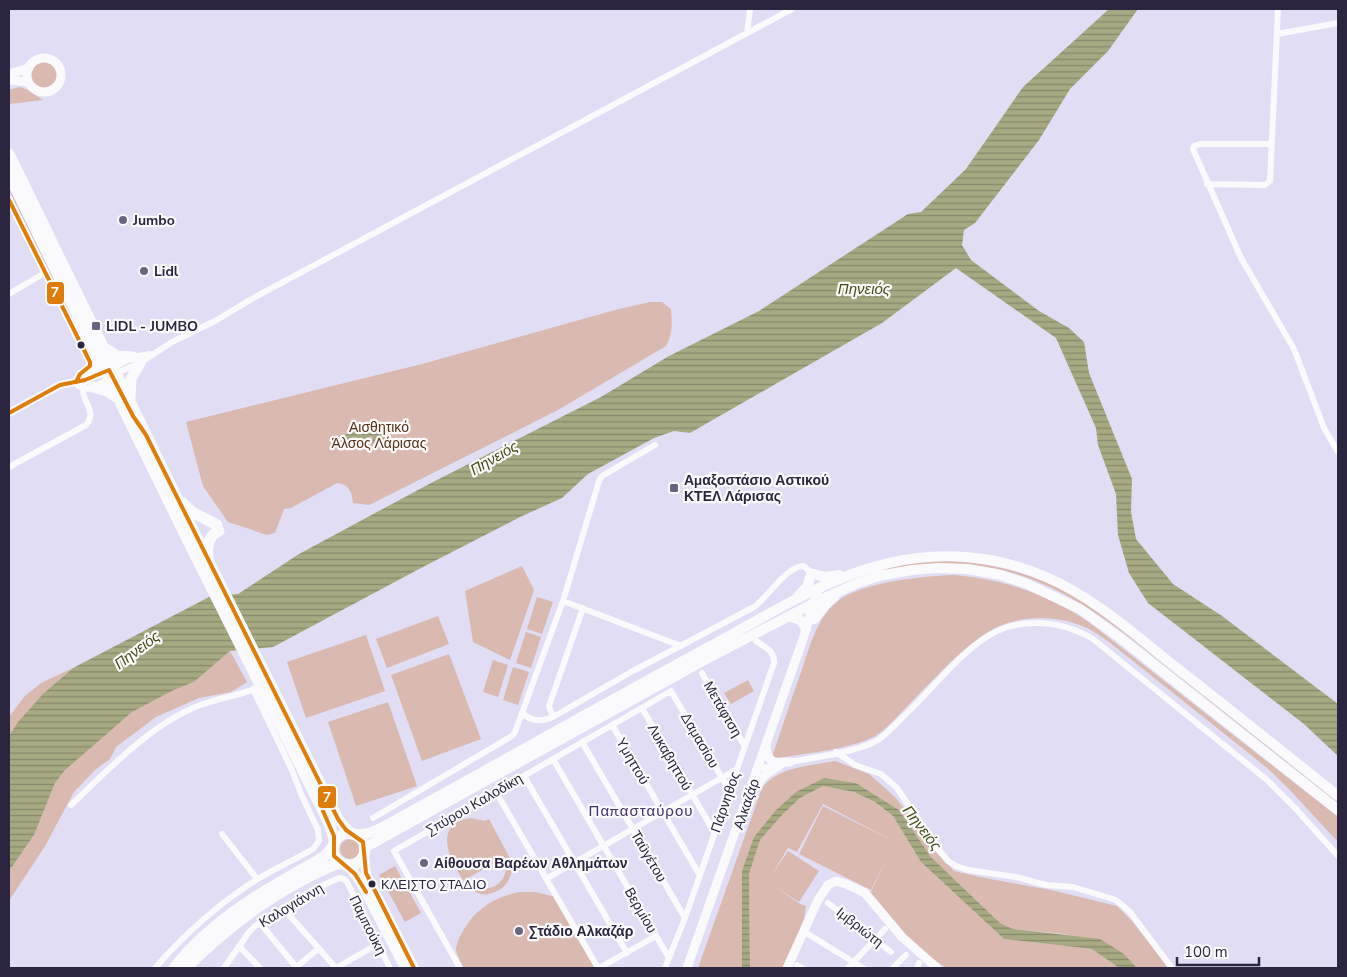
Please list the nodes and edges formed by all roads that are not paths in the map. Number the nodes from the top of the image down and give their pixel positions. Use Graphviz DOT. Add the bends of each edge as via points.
graph roads {
  1 [pos="750,9"];
  2 [pos="792,9"];
  3 [pos="1278,9"];
  4 [pos="1338,23"];
  5 [pos="747,33"];
  6 [pos="1276,34"];
  7 [pos="29,68"];
  8 [pos="9,74"];
  9 [pos="9,80"];
  10 [pos="28,82"];
  11 [pos="1271,144"];
  12 [pos="9,154"];
  13 [pos="9,175"];
  14 [pos="1207,184"];
  15 [pos="9,200"];
  16 [pos="46,272"];
  17 [pos="9,294"];
  18 [pos="100,349"];
  19 [pos="136,360"];
  20 [pos="111,373"];
  21 [pos="76,382"];
  22 [pos="88,385"];
  23 [pos="118,398"];
  24 [pos="130,400"];
  25 [pos="87,403"];
  26 [pos="9,413"];
  27 [pos="146,435"];
  28 [pos="656,445"];
  29 [pos="1338,452"];
  30 [pos="9,468"];
  31 [pos="177,498"];
  32 [pos="208,559"];
  33 [pos="810,572"];
  34 [pos="855,573"];
  35 [pos="215,584"];
  36 [pos="847,588"];
  37 [pos="819,595"];
  38 [pos="563,601"];
  39 [pos="786,605"];
  40 [pos="583,608"];
  41 [pos="789,616"];
  42 [pos="814,619"];
  43 [pos="806,628"];
  44 [pos="803,639"];
  45 [pos="756,641"];
  46 [pos="681,646"];
  47 [pos="702,673"];
  48 [pos="261,682"];
  49 [pos="671,691"];
  50 [pos="642,708"];
  51 [pos="522,713"];
  52 [pos="553,717"];
  53 [pos="612,725"];
  54 [pos="582,742"];
  55 [pos="744,745"];
  56 [pos="766,746"];
  57 [pos="836,752"];
  58 [pos="553,759"];
  59 [pos="790,762"];
  60 [pos="780,764"];
  61 [pos="758,769"];
  62 [pos="737,770"];
  63 [pos="524,776"];
  64 [pos="722,778"];
  65 [pos="729,790"];
  66 [pos="496,792"];
  67 [pos="749,794"];
  68 [pos="693,795"];
  69 [pos="1338,796"];
  70 [pos="71,805"];
  71 [pos="1338,810"];
  72 [pos="663,812"];
  73 [pos="373,818"];
  74 [pos="633,829"];
  75 [pos="345,831"];
  76 [pos="714,832"];
  77 [pos="222,834"];
  78 [pos="334,844"];
  79 [pos="604,846"];
  80 [pos="364,851"];
  81 [pos="1338,856"];
  82 [pos="575,863"];
  83 [pos="342,864"];
  84 [pos="699,874"];
  85 [pos="257,879"];
  86 [pos="546,879"];
  87 [pos="346,882"];
  88 [pos="828,903"];
  89 [pos="284,908"];
  90 [pos="685,918"];
  91 [pos="260,923"];
  92 [pos="885,929"];
  93 [pos="803,931"];
  94 [pos="656,936"];
  95 [pos="875,939"];
  96 [pos="378,944"];
  97 [pos="239,946"];
  98 [pos="318,949"];
  99 [pos="627,952"];
  100 [pos="891,952"];
  101 [pos="906,956"];
  102 [pos="669,958"];
  103 [pos="853,962"];
  104 [pos="155,968"];
  105 [pos="174,968"];
  106 [pos="186,968"];
  107 [pos="225,968"];
  108 [pos="260,968"];
  109 [pos="296,968"];
  110 [pos="336,968"];
  111 [pos="390,968"];
  112 [pos="405,968"];
  113 [pos="414,968"];
  114 [pos="460,968"];
  115 [pos="599,968"];
  116 [pos="665,968"];
  117 [pos="687,968"];
  118 [pos="787,968"];
  119 [pos="848,968"];
  120 [pos="863,968"];
  121 [pos="893,968"];
  122 [pos="937,968"];
  123 [pos="1172,968"];
  1 -- 5 [label="street"];
  2 -- 5 [label="street"];
  3 -- 6 [label="street"];
  4 -- 6 [label="street"];
  5 -- 19 [label="street" via="254,297 154,354"];
  6 -- 11 [label="street"];
  7 -- 8 [label="street"];
  7 -- 10 [label="street"];
  7 -- 10 [label="street" via="37,59 48,58 58,65 62,76 57,86 47,92 36,90"];
  9 -- 10 [label="street"];
  11 -- 14 [label="street" via="1271,174 1265,186"];
  11 -- 14 [label="street" via="1194,146"];
  12 -- 18 [label="highway"];
  13 -- 18 [label="highway"];
  14 -- 29 [label="street" via="1241,258 1294,350 1324,428"];
  15 -- 16 [label="street"];
  16 -- 17 [label="street"];
  16 -- 21 [label="street" via="90,362"];
  18 -- 19 [label="highway"];
  18 -- 20 [label="highway"];
  18 -- 22 [label="highway"];
  19 -- 20 [label="street"];
  19 -- 24 [label="highway" via="130,379"];
  20 -- 22 [label="street"];
  20 -- 23 [label="highway"];
  20 -- 24 [label="highway"];
  20 -- 27 [label="highway" via="132,416"];
  21 -- 22 [label="street"];
  21 -- 22 [label="street" via="78,386"];
  21 -- 26 [label="street" via="60,385"];
  22 -- 23 [label="highway"];
  22 -- 25 [label="street"];
  22 -- 25 [label="street" via="84,398"];
  23 -- 35 [label="highway"];
  24 -- 27 [label="highway"];
  25 -- 30 [label="street" via="91,416 86,425"];
  27 -- 31 [label="highway"];
  28 -- 38 [label="street" via="601,478"];
  31 -- 32 [label="highway"];
  31 -- 32 [label="highway" via="218,528 210,538"];
  32 -- 35 [label="highway"];
  33 -- 34 [label="main road" via="825,577"];
  33 -- 37 [label="street"];
  33 -- 39 [label="main road" via="807,587"];
  33 -- 46 [label="street" via="799,566 792,569 754,607"];
  34 -- 37 [label="main road"];
  34 -- 69 [label="main road" via="892,562 954,556 1004,563 1053,580 1118,622"];
  35 -- 48 [label="highway"];
  36 -- 37 [label="main road"];
  36 -- 42 [label="main road" via="830,600"];
  36 -- 71 [label="main road" via="890,574 953,568 1001,575 1047,592 1095,619"];
  37 -- 39 [label="main road"];
  37 -- 41 [label="main road"];
  37 -- 42 [label="street, Αλκαζάρ"];
  37 -- 43 [label="street, Αλκαζάρ"];
  38 -- 40 [label="street"];
  38 -- 51 [label="street"];
  39 -- 75 [label="main road" via="379,829 369,833"];
  40 -- 46 [label="street"];
  40 -- 52 [label="street" via="549,706"];
  41 -- 43 [label="main road" via="800,620"];
  41 -- 80 [label="main road"];
  42 -- 44 [label="street, Αλκαζάρ"];
  43 -- 44 [label="street, Αλκαζάρ"];
  44 -- 56 [label="street, Αλκαζάρ"];
  45 -- 55 [label="street, Πάρνηθος" via="771,652 774,660"];
  46 -- 52 [label="street"];
  47 -- 55 [label="street, Μετάφτση"];
  48 -- 70 [label="street" via="177,716 146,737"];
  48 -- 75 [label="highway"];
  48 -- 85 [label="street" via="319,836 313,850"];
  49 -- 50 [label="street, Σπύρου Καλοδίκη"];
  49 -- 64 [label="street, Δαμασίου"];
  50 -- 53 [label="street, Σπύρου Καλοδίκη"];
  50 -- 68 [label="street, Λυκαβηττού"];
  51 -- 52 [label="street" via="534,721"];
  51 -- 73 [label="street" via="512,736"];
  53 -- 54 [label="street, Σπύρου Καλοδίκη"];
  53 -- 72 [label="street, Υμηττού"];
  54 -- 58 [label="street, Σπύρου Καλοδίκη"];
  54 -- 74 [label="street, Ταϋγέτου"];
  55 -- 62 [label="street, Πάρνηθος"];
  56 -- 59 [label="street" via="772,761"];
  56 -- 61 [label="street, Αλκαζάρ"];
  57 -- 59 [label="street"];
  57 -- 81 [label="street" via="867,745 884,735 987,636 1019,624 1056,624 1093,639 1194,719 1275,787"];
  57 -- 123 [label="street" via="855,765 881,774 893,785 948,861 968,870 1073,888 1116,900 1130,912"];
  58 -- 63 [label="street, Σπύρου Καλοδίκη"];
  58 -- 79 [label="street, Βερμίου"];
  59 -- 60 [label="street"];
  60 -- 61 [label="street"];
  60 -- 67 [label="street" via="766,774"];
  61 -- 67 [label="street, Αλκαζάρ"];
  62 -- 64 [label="street"];
  62 -- 65 [label="street, Πάρνηθος"];
  63 -- 66 [label="street, Σπύρου Καλοδίκη"];
  63 -- 82 [label="street"];
  64 -- 65 [label="street, Δαμασίου"];
  64 -- 68 [label="street"];
  65 -- 76 [label="street, Πάρνηθος"];
  66 -- 86 [label="street"];
  66 -- 114 [label="street, Σπύρου Καλοδίκη" via="394,851"];
  67 -- 117 [label="street, Αλκαζάρ"];
  68 -- 72 [label="street"];
  68 -- 76 [label="street, Λυκαβηττού"];
  72 -- 74 [label="street"];
  72 -- 84 [label="street, Υμηττού"];
  74 -- 79 [label="street"];
  74 -- 90 [label="street, Ταϋγέτου"];
  75 -- 78 [label="highway"];
  75 -- 78 [label="highway"];
  75 -- 80 [label="highway" via="363,842"];
  76 -- 84 [label="street, Πάρνηθος"];
  77 -- 85 [label="street"];
  78 -- 83 [label="highway" via="334,856"];
  78 -- 105 [label="highway" via="325,856 241,906 198,942"];
  79 -- 82 [label="street"];
  79 -- 94 [label="street, Βερμίου"];
  80 -- 83 [label="highway" via="356,863"];
  80 -- 113 [label="main road" via="366,873"];
  82 -- 86 [label="street"];
  82 -- 99 [label="street"];
  83 -- 106 [label="highway" via="330,866 295,884 247,914"];
  83 -- 112 [label="main road" via="351,868 360,881"];
  84 -- 90 [label="street, Πάρνηθος"];
  85 -- 104 [label="street" via="208,915"];
  86 -- 115 [label="street"];
  87 -- 89 [label="street, Καλογιάννη" via="337,878"];
  87 -- 96 [label="street, Παμπούκη"];
  88 -- 95 [label="street, Ιμβριώτη"];
  89 -- 91 [label="street, Καλογιάννη"];
  89 -- 98 [label="street"];
  90 -- 102 [label="street, Πάρνηθος"];
  91 -- 97 [label="street, Καλογιάννη"];
  91 -- 109 [label="street"];
  92 -- 95 [label="street"];
  93 -- 103 [label="street"];
  93 -- 118 [label="street"];
  93 -- 122 [label="street" via="818,900 828,885 836,881 862,890 902,937"];
  94 -- 99 [label="street"];
  94 -- 102 [label="street, Βερμίου"];
  95 -- 100 [label="street, Ιμβριώτη"];
  95 -- 103 [label="street"];
  96 -- 110 [label="street"];
  96 -- 111 [label="street, Παμπούκη"];
  97 -- 107 [label="street, Καλογιάννη"];
  97 -- 108 [label="street"];
  98 -- 109 [label="street"];
  98 -- 110 [label="street"];
  99 -- 115 [label="street"];
  101 -- 121 [label="street"];
  102 -- 116 [label="street, Πάρνηθος"];
  103 -- 119 [label="street"];
  103 -- 120 [label="street"];
}
